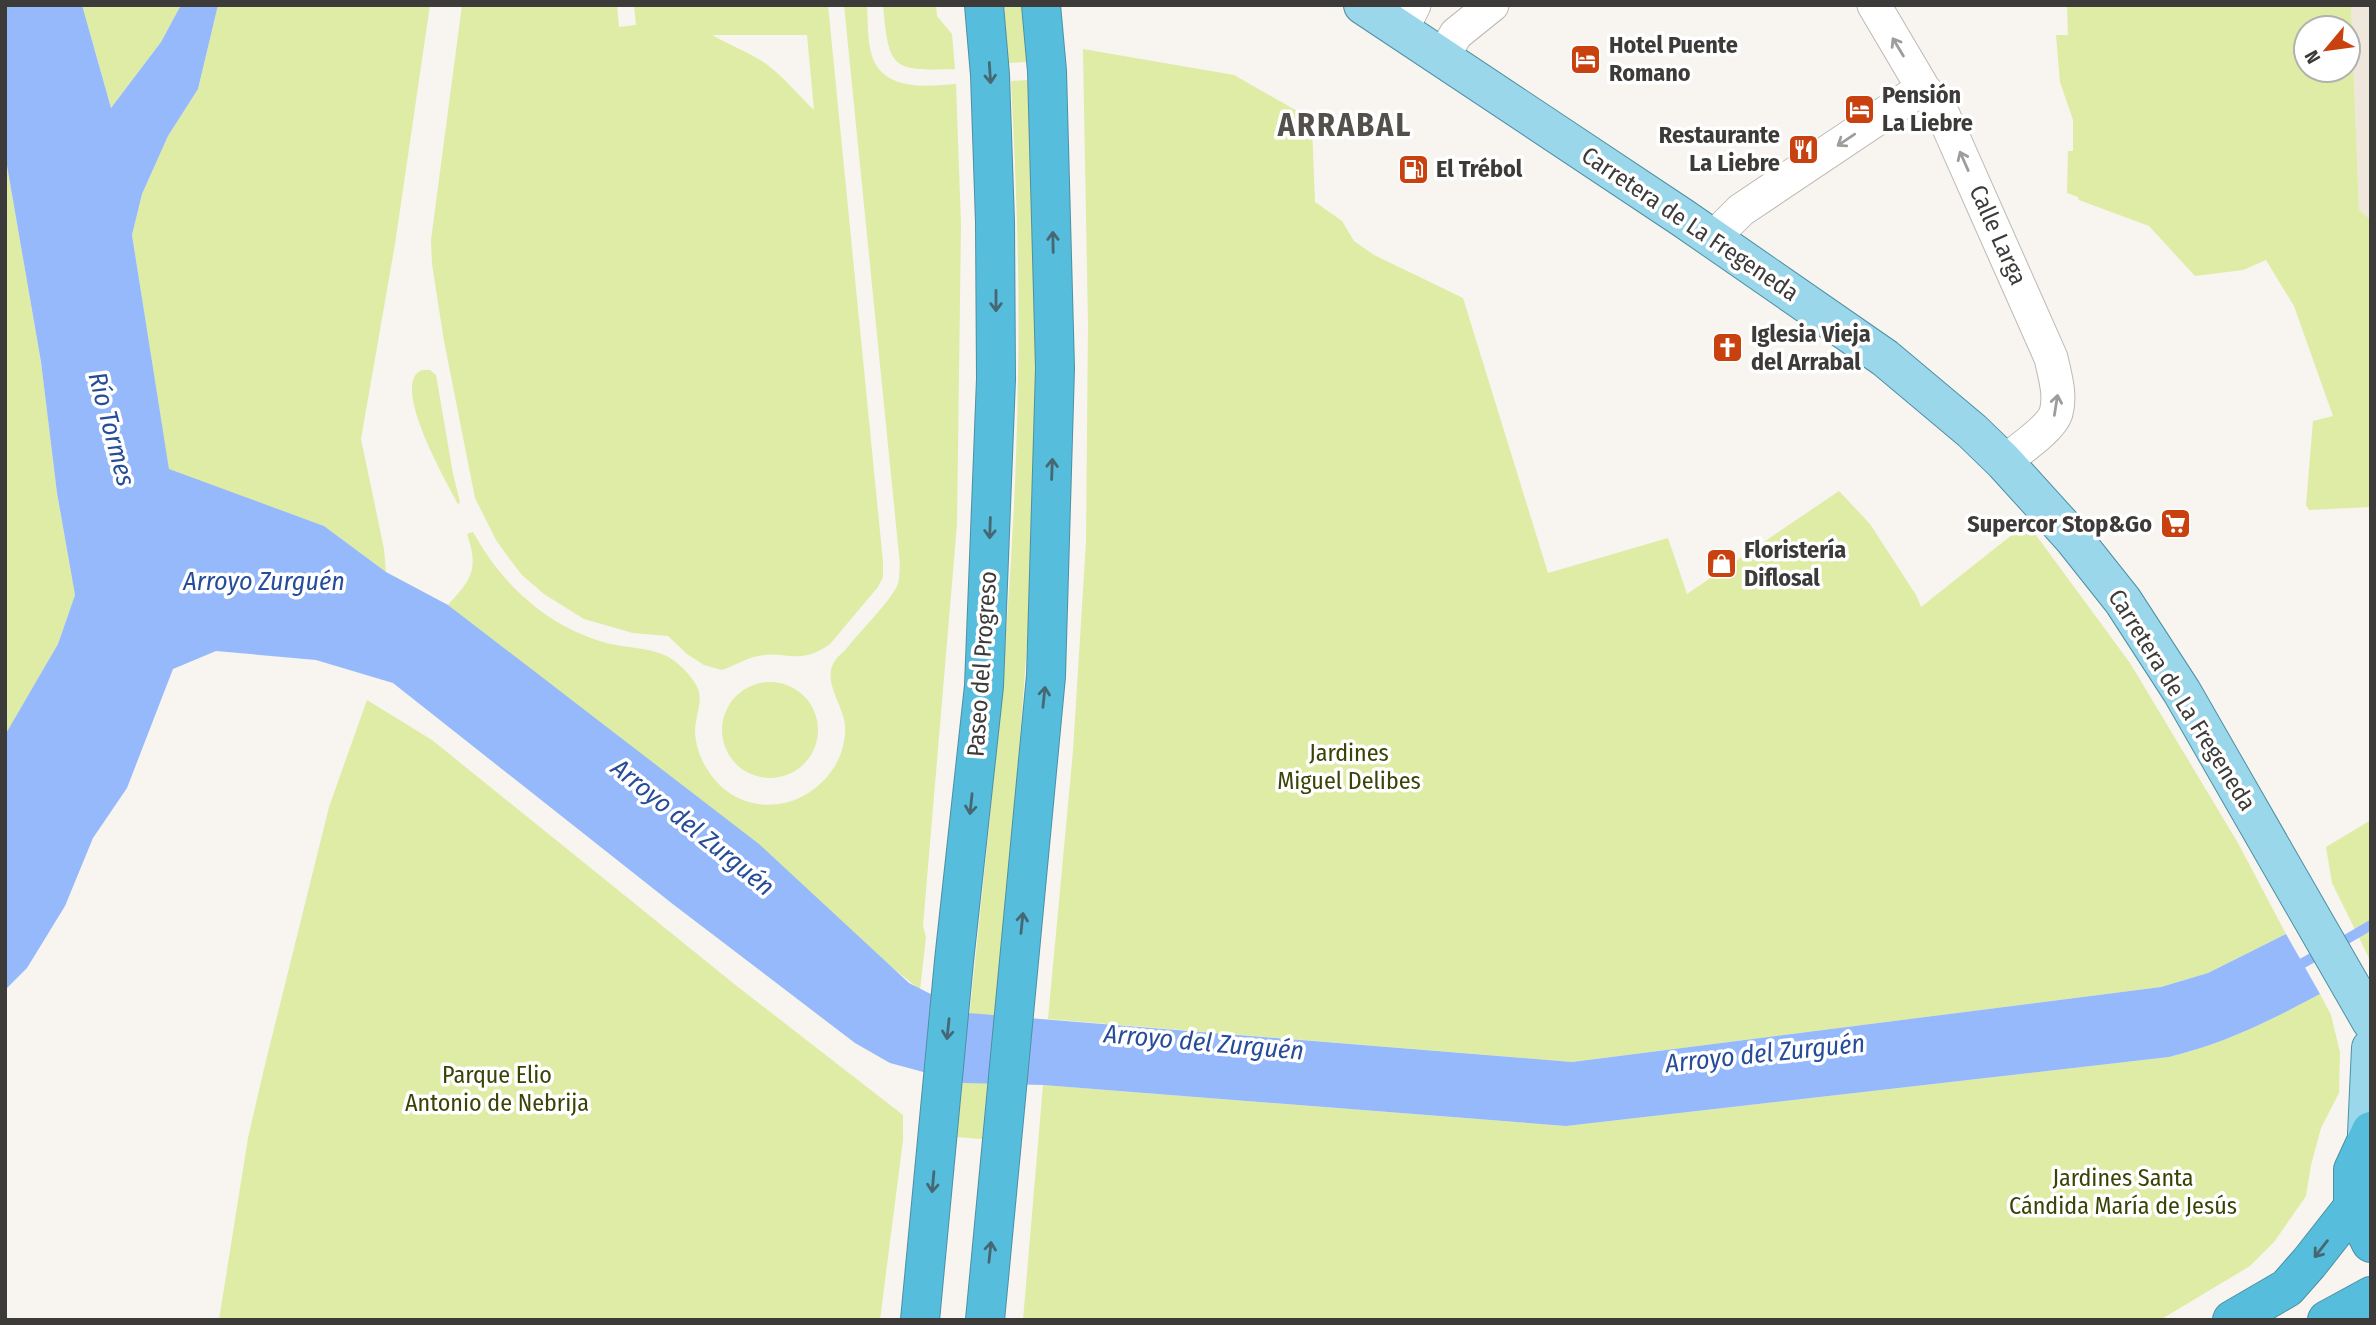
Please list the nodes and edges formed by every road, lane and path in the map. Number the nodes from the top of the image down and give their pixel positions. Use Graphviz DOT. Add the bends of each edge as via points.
graph roads {
  1 [pos="984,5"];
  2 [pos="1041,5"];
  3 [pos="1363,5"];
  4 [pos="1492,5"];
  5 [pos="1874,5"];
  6 [pos="1407,18"];
  7 [pos="1451,32"];
  8 [pos="1923,88"];
  9 [pos="1713,238"];
  10 [pos="2004,462"];
  11 [pos="2362,1006"];
  12 [pos="2371,1048"];
  13 [pos="2369,1133"];
  14 [pos="2353,1207"];
  15 [pos="2371,1243"];
  16 [pos="2371,1296"];
  17 [pos="920,1320"];
  18 [pos="985,1320"];
  19 [pos="2232,1320"];
  20 [pos="2327,1320"];
  1 -- 17 [label="highway, Paseo del Progreso, one-way" via="995,222 996,379 984,686"];
  18 -- 2 [label="highway, one-way" via="1046,676 1055,381 1053,216"];
  3 -- 6 [label="main road, Carretera de La Fregeneda"];
  4 -- 7 [label="street"];
  8 -- 5 [label="street, Calle Larga, one-way"];
  6 -- 7 [label="main road, Carretera de La Fregeneda"];
  7 -- 9 [label="main road, Carretera de La Fregeneda"];
  8 -- 9 [label="street, one-way" via="1741,211"];
  10 -- 8 [label="street, Calle Larga, one-way" via="2056,415 2058,389 2032,312 1941,110"];
  9 -- 10 [label="main road, Carretera de La Fregeneda" via="1885,358"];
  10 -- 11 [label="main road, Carretera de La Fregeneda" via="2074,538 2123,601 2182,692"];
  12 -- 13 [label="main road"];
  13 -- 14 [label="highway" via="2353,1170"];
  14 -- 15 [label="highway"];
  14 -- 19 [label="highway, one-way" via="2287,1288"];
  16 -- 20 [label="highway"];
}
